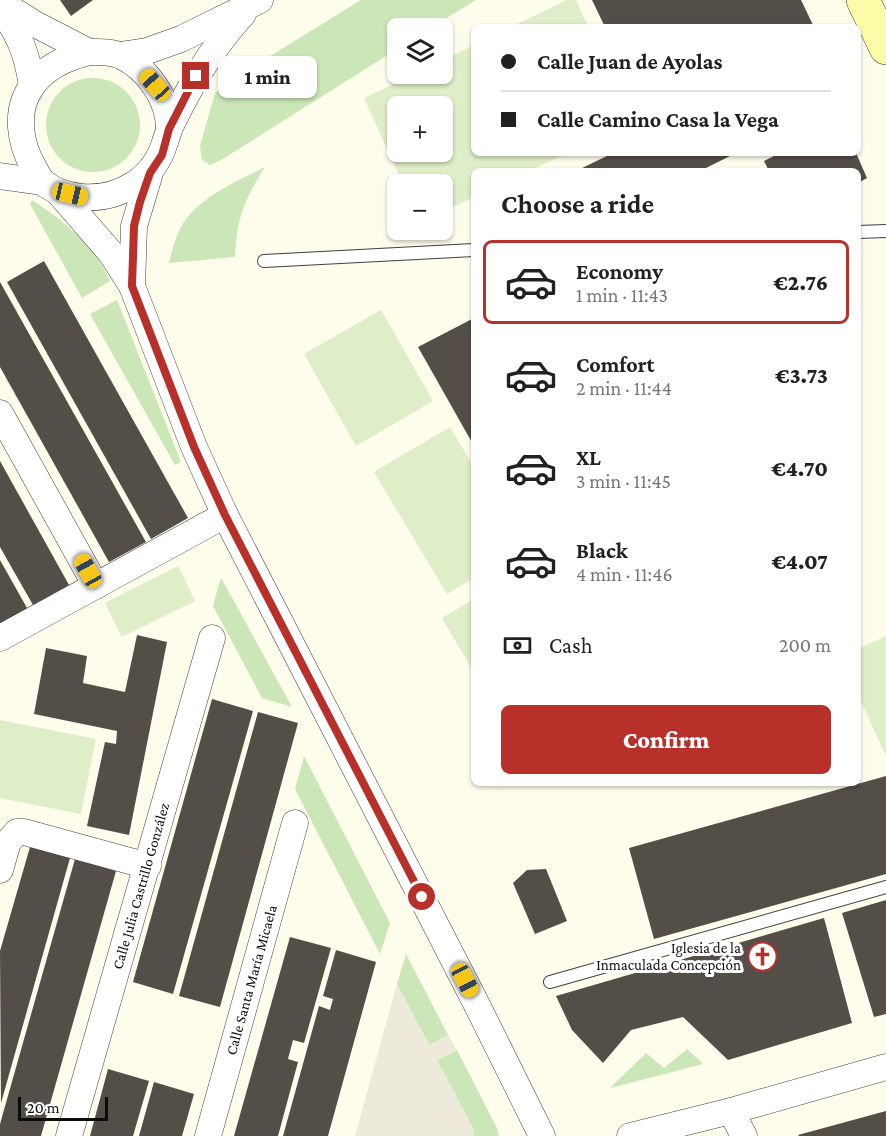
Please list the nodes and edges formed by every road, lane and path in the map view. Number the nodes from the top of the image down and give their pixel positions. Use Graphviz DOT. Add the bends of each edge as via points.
graph roads {
  1 [pos="863,0"];
  2 [pos="0,2"];
  3 [pos="255,3"];
  4 [pos="0,7"];
  5 [pos="886,48"];
  6 [pos="89,52"];
  7 [pos="120,55"];
  8 [pos="28,93"];
  9 [pos="0,125"];
  10 [pos="169,129"];
  11 [pos="150,173"];
  12 [pos="0,176"];
  13 [pos="50,187"];
  14 [pos="886,231"];
  15 [pos="861,232"];
  16 [pos="471,250"];
  17 [pos="264,261"];
  18 [pos="132,286"];
  19 [pos="0,413"];
  20 [pos="225,515"];
  21 [pos="96,586"];
  22 [pos="0,638"];
  23 [pos="212,638"];
  24 [pos="295,823"];
  25 [pos="148,866"];
  26 [pos="0,870"];
  27 [pos="886,887"];
  28 [pos="550,982"];
  29 [pos="886,1067"];
  30 [pos="731,1111"];
  31 [pos="69,1136"];
  32 [pos="208,1136"];
  33 [pos="542,1136"];
  34 [pos="630,1136"];
  35 [pos="744,1136"];
  1 -- 5 [label="main road"];
  2 -- 6 [label="street"];
  3 -- 7 [label="street" via="181,39"];
  3 -- 10 [label="street" via="203,63"];
  4 -- 8 [label="street" via="20,36 28,64"];
  6 -- 7 [label="street"];
  6 -- 8 [label="street" via="58,63"];
  7 -- 10 [label="street" via="155,85 164,103"];
  8 -- 9 [label="street"];
  8 -- 13 [label="street" via="21,124 22,142 29,160"];
  10 -- 11 [label="street" via="162,155"];
  11 -- 13 [label="street" via="108,196 82,197"];
  11 -- 18 [label="street" via="134,226"];
  12 -- 13 [label="street"];
  13 -- 18 [label="street" via="111,253"];
  14 -- 15 [label="lane"];
  16 -- 17 [label="lane"];
  18 -- 20 [label="street" via="194,447"];
  19 -- 21 [label="street"];
  20 -- 21 [label="street"];
  20 -- 33 [label="street"];
  21 -- 22 [label="street"];
  23 -- 25 [label="street, Calle Julia Castrillo González"];
  24 -- 32 [label="street, Calle Santa María Micaela"];
  25 -- 26 [label="street" via="17,832 8,842"];
  25 -- 31 [label="street, Calle Julia Castrillo González"];
  27 -- 28 [label="lane"];
  29 -- 30 [label="street"];
  30 -- 34 [label="street"];
  30 -- 35 [label="street"];
}
